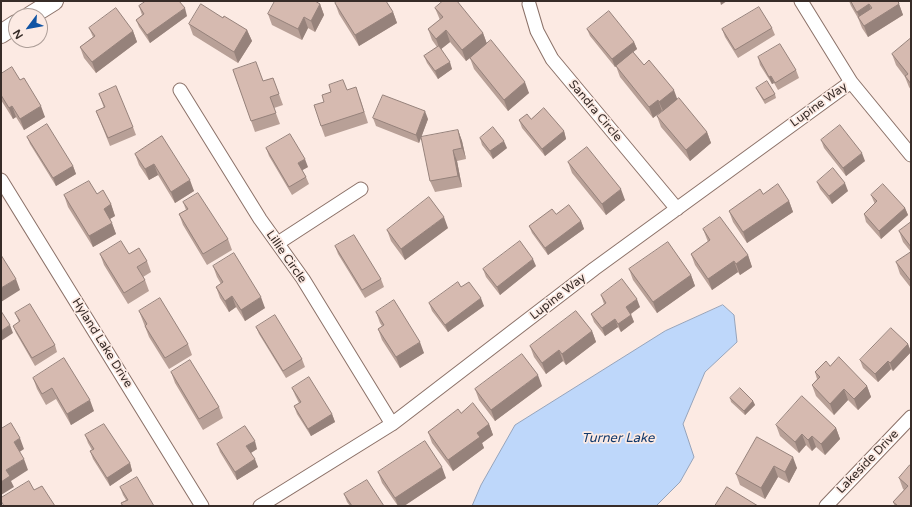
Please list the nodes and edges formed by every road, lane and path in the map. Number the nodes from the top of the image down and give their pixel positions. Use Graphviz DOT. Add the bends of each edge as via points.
graph roads {
  1 [pos="54,1"];
  2 [pos="800,1"];
  3 [pos="529,4"];
  4 [pos="43,8"];
  5 [pos="851,82"];
  6 [pos="180,90"];
  7 [pos="911,154"];
  8 [pos="1,180"];
  9 [pos="362,190"];
  10 [pos="677,209"];
  11 [pos="278,243"];
  12 [pos="911,417"];
  13 [pos="392,424"];
  14 [pos="202,506"];
  15 [pos="260,506"];
  16 [pos="826,506"];
  1 -- 4 [label="main road"];
  2 -- 5 [label="street"];
  3 -- 10 [label="street, Sandra Circle" via="536,31 552,59"];
  5 -- 7 [label="street"];
  5 -- 10 [label="street, Lupine Way"];
  6 -- 11 [label="street, Lillie Circle" via="260,220"];
  8 -- 14 [label="street, Hyland Lake Drive"];
  9 -- 11 [label="street"];
  10 -- 13 [label="street, Lupine Way" via="594,269"];
  11 -- 13 [label="street, Lillie Circle" via="303,278"];
  12 -- 16 [label="street, Lakeside Drive"];
  13 -- 15 [label="street, Lupine Way"];
}
